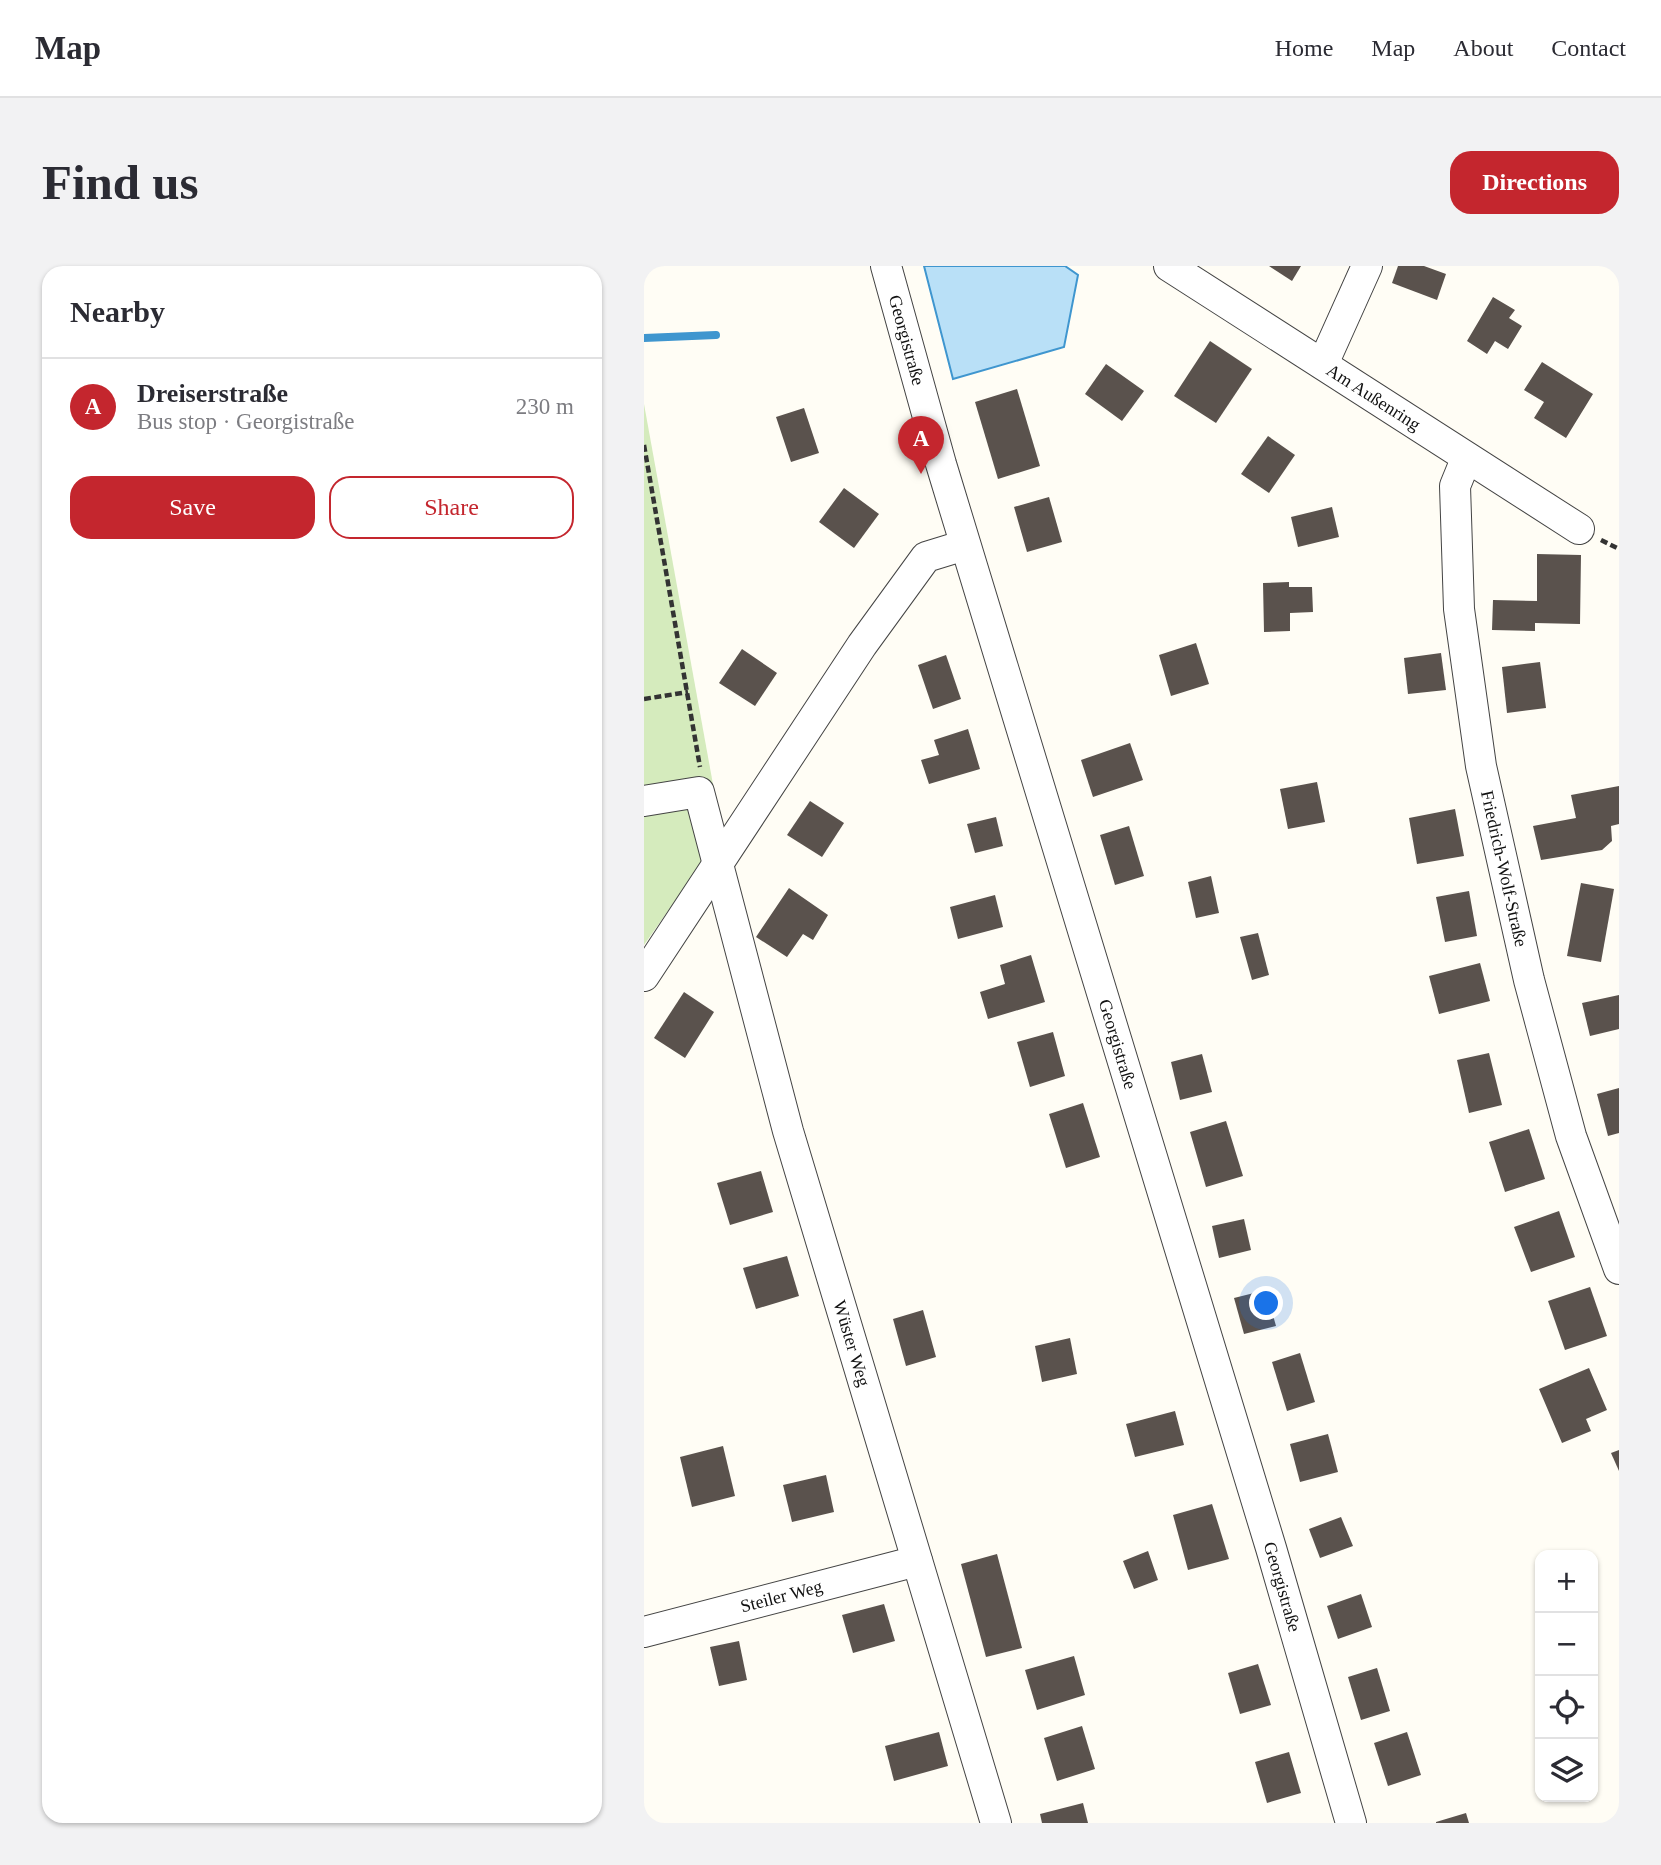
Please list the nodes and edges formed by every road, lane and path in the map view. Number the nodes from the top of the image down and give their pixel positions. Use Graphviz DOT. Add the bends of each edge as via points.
graph roads {
  1 [pos="886,266"];
  2 [pos="1169,266"];
  3 [pos="1367,266"];
  4 [pos="1323,364"];
  5 [pos="644,445"];
  6 [pos="1466,459"];
  7 [pos="1579,528"];
  8 [pos="965,545"];
  9 [pos="688,692"];
  10 [pos="644,699"];
  11 [pos="699,792"];
  12 [pos="644,802"];
  13 [pos="719,862"];
  14 [pos="644,976"];
  15 [pos="1619,1269"];
  16 [pos="917,1561"];
  17 [pos="644,1632"];
  18 [pos="996,1823"];
  19 [pos="1351,1823"];
  1 -- 8 [label="street, Georgistraße"];
  2 -- 4 [label="street, Am Außenring"];
  3 -- 4 [label="street"];
  4 -- 6 [label="street, Am Außenring"];
  5 -- 9 [label="path"];
  6 -- 7 [label="street, Am Außenring"];
  6 -- 15 [label="street, Friedrich-Wolf-Straße" via="1455,486 1459,609 1481,766 1570,1136"];
  8 -- 13 [label="street" via="926,557 862,645"];
  8 -- 19 [label="street, Georgistraße"];
  9 -- 10 [label="path"];
  9 -- 11 [label="path" via="701,773"];
  11 -- 12 [label="street"];
  11 -- 13 [label="street, Wüster Weg"];
  13 -- 14 [label="street"];
  13 -- 16 [label="street, Wüster Weg" via="788,1131"];
  16 -- 17 [label="street, Steiler Weg"];
  16 -- 18 [label="street, Wüster Weg"];
}
